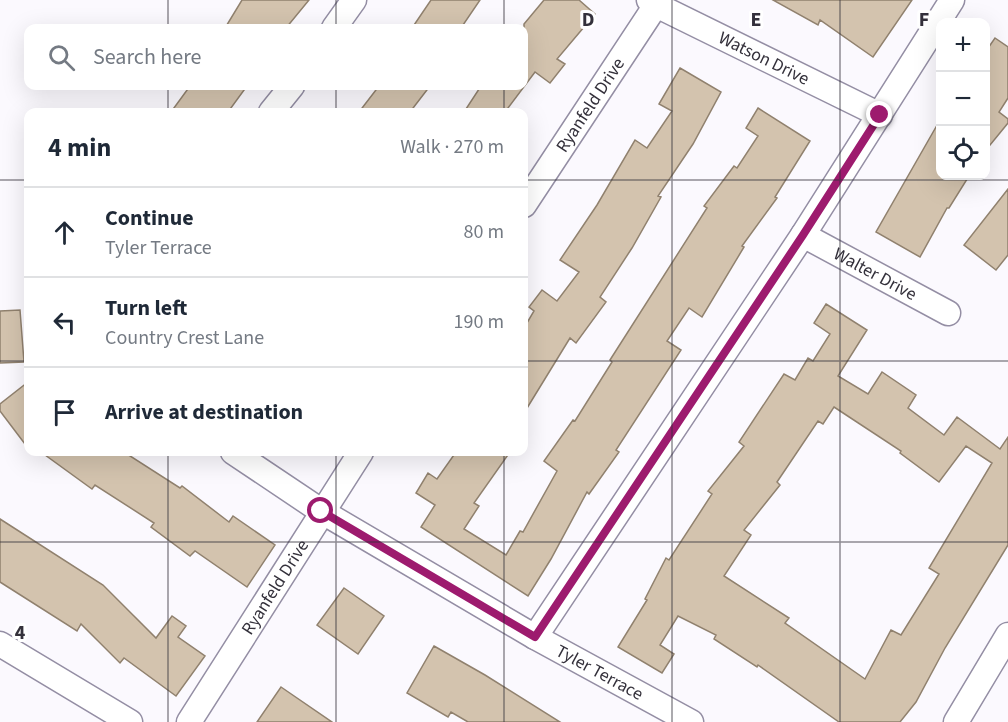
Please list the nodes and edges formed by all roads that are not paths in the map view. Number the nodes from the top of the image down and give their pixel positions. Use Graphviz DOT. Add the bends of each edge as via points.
graph roads {
  1 [pos="354,0"];
  2 [pos="952,0"];
  3 [pos="652,3"];
  4 [pos="337,24"];
  5 [pos="289,90"];
  6 [pos="274,108"];
  7 [pos="880,115"];
  8 [pos="528,199"];
  9 [pos="803,235"];
  10 [pos="948,314"];
  11 [pos="239,456"];
  12 [pos="358,456"];
  13 [pos="321,511"];
  14 [pos="1008,634"];
  15 [pos="535,637"];
  16 [pos="0,644"];
  17 [pos="129,722"];
  18 [pos="189,722"];
  19 [pos="691,722"];
  20 [pos="956,722"];
  1 -- 4 [label="street"];
  2 -- 7 [label="street"];
  3 -- 7 [label="street, Watson Drive"];
  3 -- 8 [label="street, Ryanfeld Drive"];
  5 -- 6 [label="street"];
  7 -- 9 [label="street"];
  9 -- 10 [label="street, Walter Drive"];
  9 -- 15 [label="street"];
  11 -- 13 [label="street, Tyler Terrace"];
  12 -- 13 [label="street, Ryanfeld Drive"];
  13 -- 15 [label="street, Tyler Terrace"];
  13 -- 18 [label="street, Ryanfeld Drive"];
  14 -- 20 [label="street"];
  15 -- 19 [label="street, Tyler Terrace"];
  16 -- 17 [label="street"];
}
